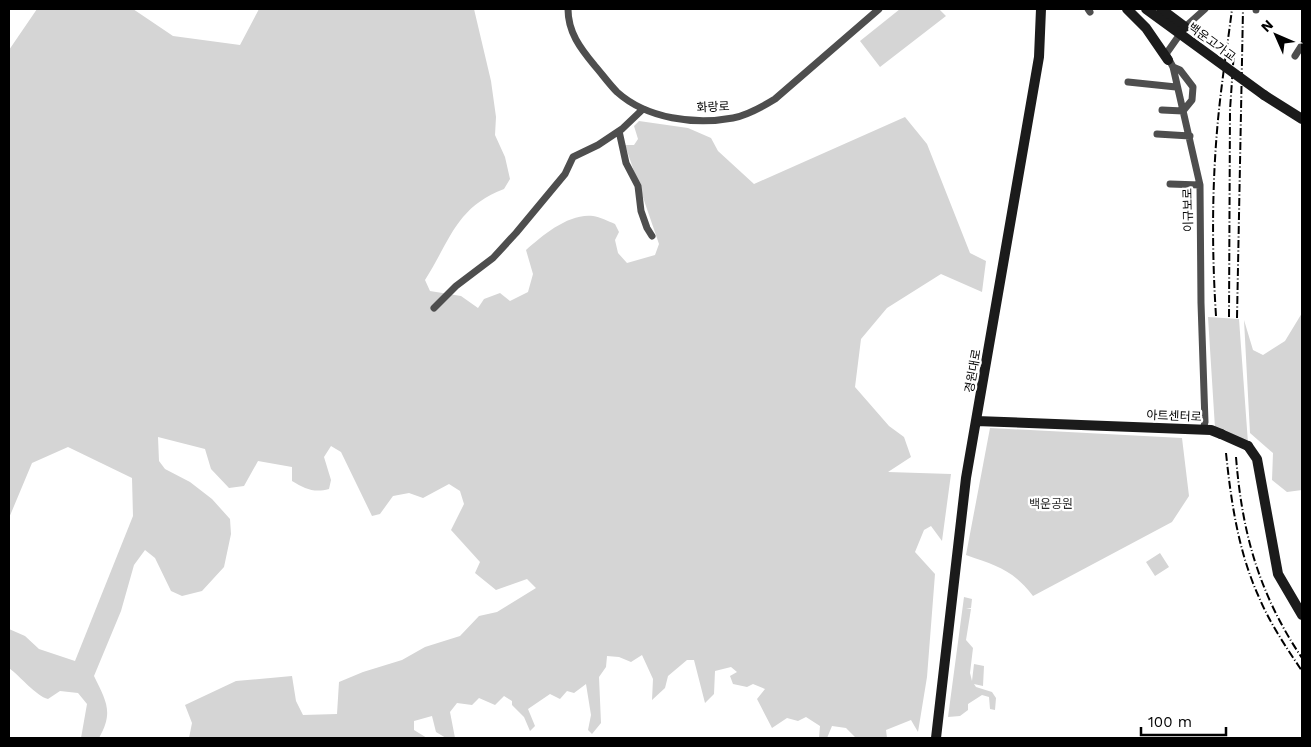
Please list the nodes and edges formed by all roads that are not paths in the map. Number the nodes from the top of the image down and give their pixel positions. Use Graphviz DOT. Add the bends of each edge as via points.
graph roads {
  1 [pos="568,9"];
  2 [pos="879,9"];
  3 [pos="1041,9"];
  4 [pos="1127,9"];
  5 [pos="1146,9"];
  6 [pos="1161,9"];
  7 [pos="1205,9"];
  8 [pos="1185,27"];
  9 [pos="1302,45"];
  10 [pos="1295,56"];
  11 [pos="1171,64"];
  12 [pos="1128,82"];
  13 [pos="1176,87"];
  14 [pos="643,109"];
  15 [pos="1162,110"];
  16 [pos="1183,111"];
  17 [pos="1302,119"];
  18 [pos="619,131"];
  19 [pos="1157,134"];
  20 [pos="1190,136"];
  21 [pos="1170,184"];
  22 [pos="1200,185"];
  23 [pos="652,236"];
  24 [pos="434,308"];
  25 [pos="976,421"];
  26 [pos="1203,430"];
  27 [pos="1302,615"];
  28 [pos="936,738"];
  1 -- 14 [label="street, 화랑로" via="571,31 591,61 617,92"];
  2 -- 14 [label="street, 화랑로" via="790,87 755,110 734,118 706,121 666,116"];
  3 -- 25 [label="main road, 경원대로" via="1039,57"];
  4 -- 11 [label="main road" via="1146,28"];
  5 -- 17 [label="main road, 백운고가교, bridge"];
  6 -- 8 [label="main road"];
  7 -- 8 [label="street, 이규보로"];
  8 -- 11 [label="street, 이규보로" via="1168,48 1166,54"];
  9 -- 10 [label="street"];
  11 -- 13 [label="street, 이규보로"];
  11 -- 16 [label="street" via="1193,87 1192,100"];
  12 -- 13 [label="street"];
  13 -- 16 [label="street, 이규보로"];
  14 -- 18 [label="street"];
  15 -- 16 [label="street"];
  16 -- 20 [label="street, 이규보로"];
  18 -- 23 [label="street" via="626,163 638,186 642,211"];
  18 -- 24 [label="street" via="573,157 565,174 505,245"];
  19 -- 20 [label="street"];
  20 -- 22 [label="street, 이규보로"];
  21 -- 22 [label="street"];
  22 -- 26 [label="street, 이규보로"];
  25 -- 26 [label="main road, 아트센터로"];
  25 -- 28 [label="main road, 경원대로" via="966,478"];
  26 -- 27 [label="main road, 아트센터로, bridge" via="1248,446 1257,460 1278,574"];
}
